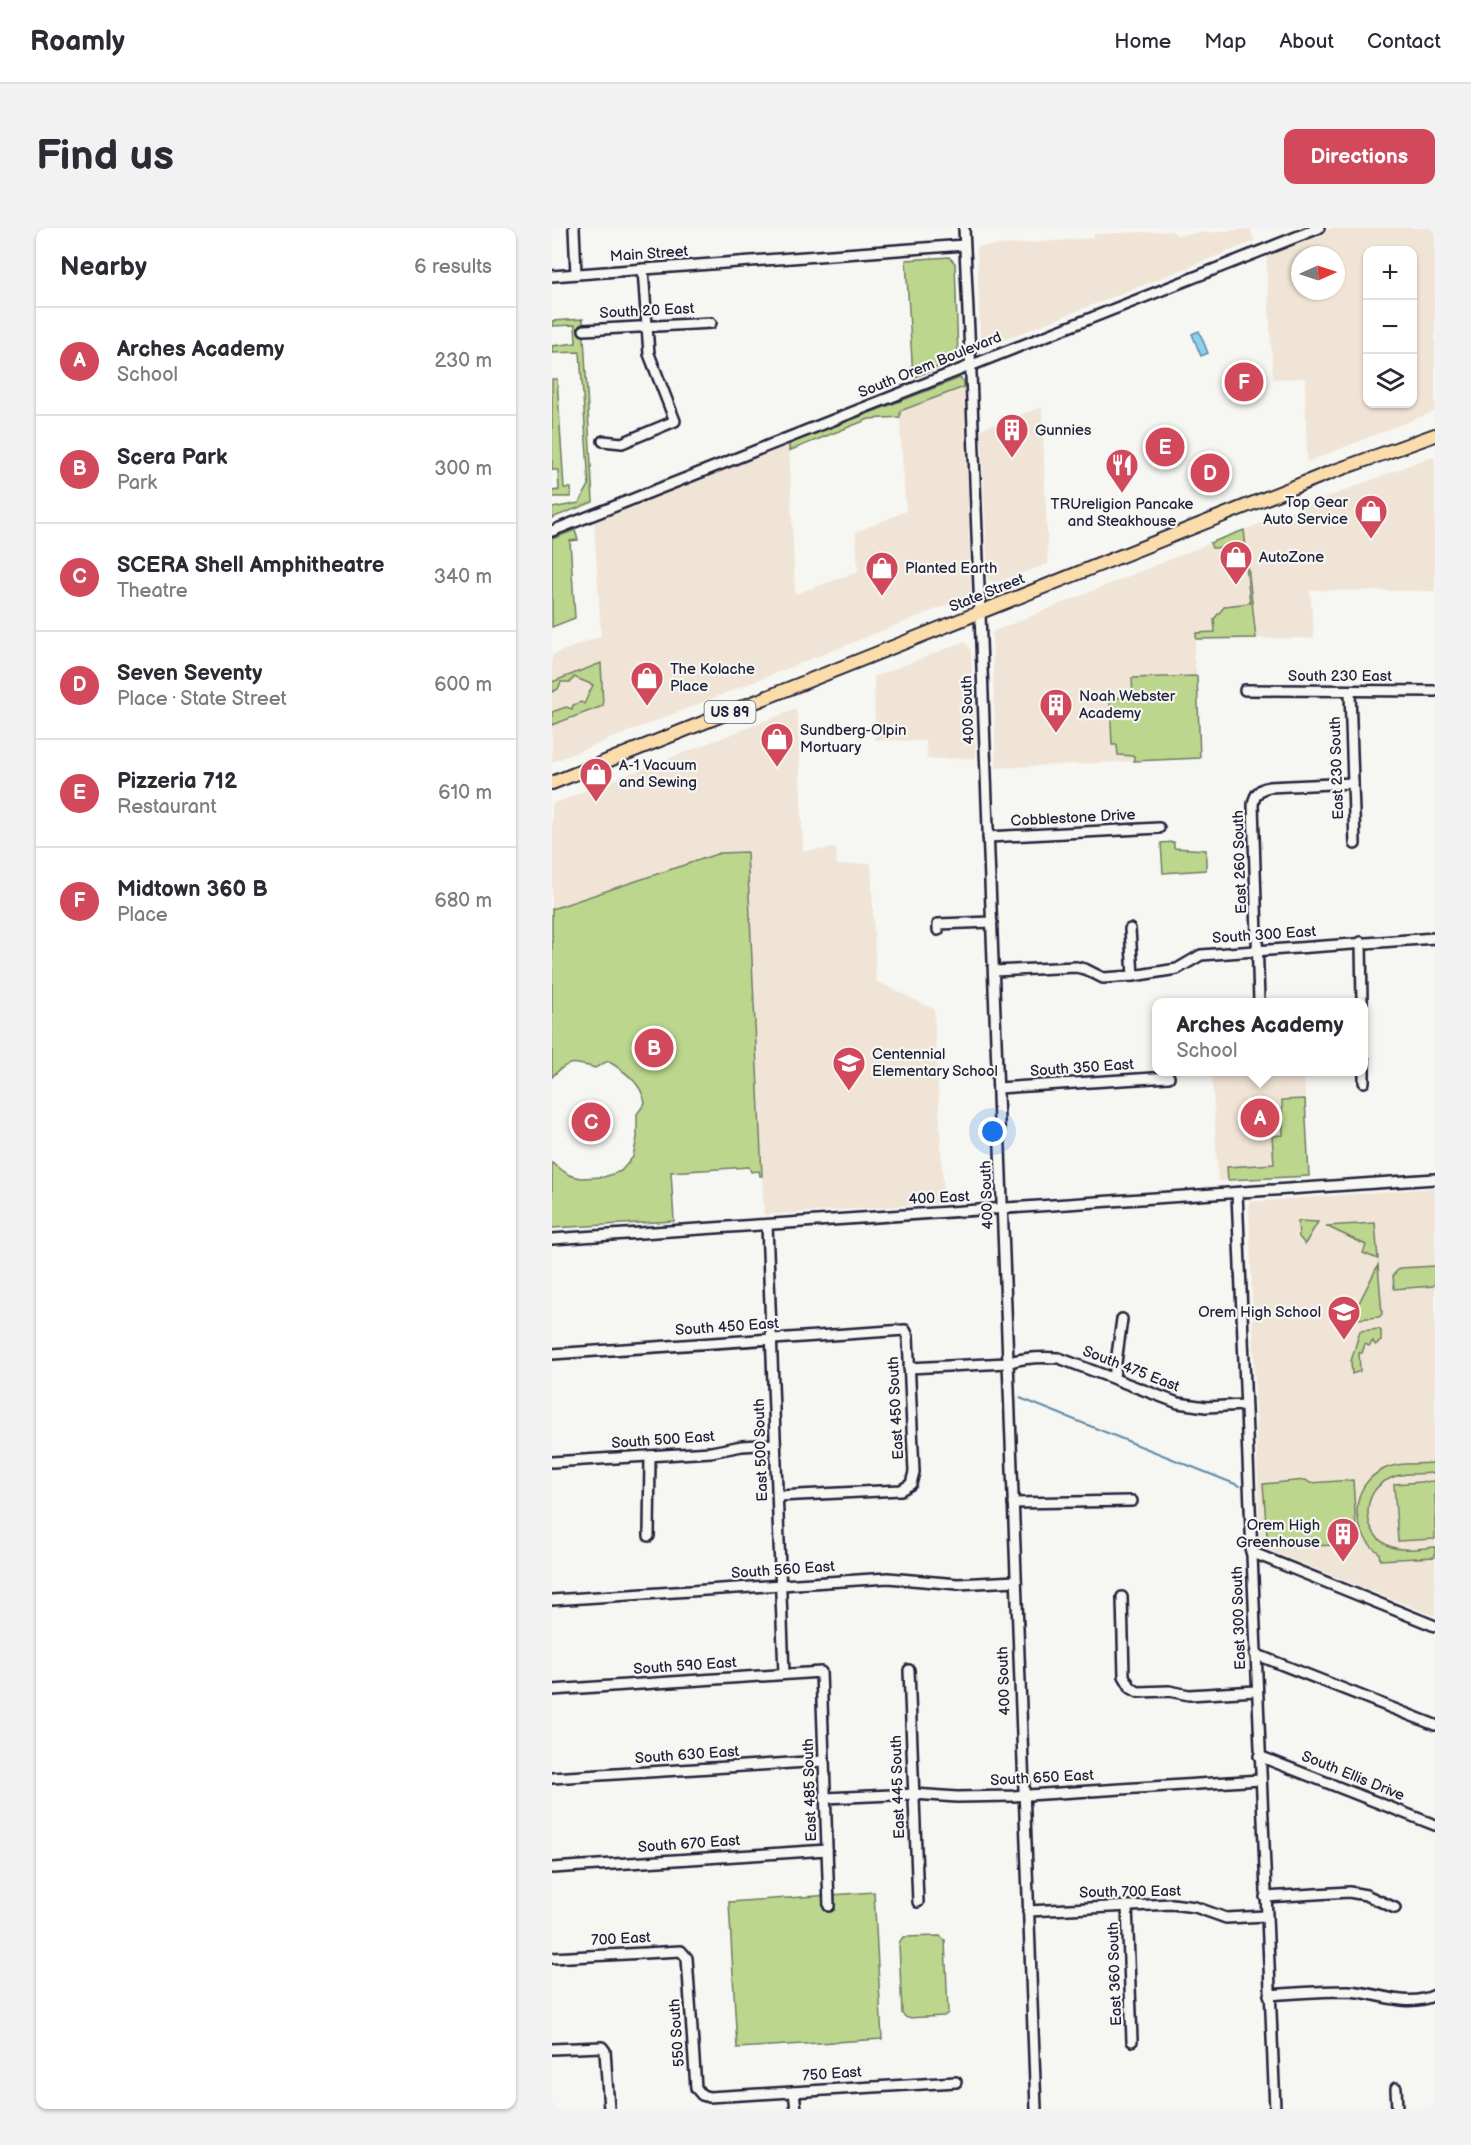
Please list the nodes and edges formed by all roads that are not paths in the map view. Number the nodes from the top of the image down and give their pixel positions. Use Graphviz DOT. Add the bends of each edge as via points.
graph roads {
  1 [pos="574,228"];
  2 [pos="964,228"];
  3 [pos="1319,228"];
  4 [pos="964,245"];
  5 [pos="643,269"];
  6 [pos="576,274"];
  7 [pos="552,276"];
  8 [pos="711,323"];
  9 [pos="647,327"];
  10 [pos="584,330"];
  11 [pos="971,365"];
  12 [pos="1435,435"];
  13 [pos="603,441"];
  14 [pos="552,531"];
  15 [pos="980,612"];
  16 [pos="1245,690"];
  17 [pos="1435,691"];
  18 [pos="1350,692"];
  19 [pos="552,783"];
  20 [pos="1353,783"];
  21 [pos="1159,828"];
  22 [pos="988,837"];
  23 [pos="1355,844"];
  24 [pos="992,922"];
  25 [pos="1130,929"];
  26 [pos="938,930"];
  27 [pos="1435,938"];
  28 [pos="1361,942"];
  29 [pos="1257,950"];
  30 [pos="994,971"];
  31 [pos="1133,976"];
  32 [pos="1259,998"];
  33 [pos="1362,998"];
  34 [pos="1364,1076"];
  35 [pos="1169,1077"];
  36 [pos="1364,1082"];
  37 [pos="998,1088"];
  38 [pos="1435,1179"];
  39 [pos="1237,1193"];
  40 [pos="1002,1209"];
  41 [pos="767,1225"];
  42 [pos="552,1239"];
  43 [pos="1122,1319"];
  44 [pos="905,1330"];
  45 [pos="771,1340"];
  46 [pos="552,1354"];
  47 [pos="1007,1363"];
  48 [pos="909,1368"];
  49 [pos="1114,1377"];
  50 [pos="1245,1405"];
  51 [pos="776,1444"];
  52 [pos="650,1456"];
  53 [pos="552,1462"];
  54 [pos="778,1496"];
  55 [pos="1132,1501"];
  56 [pos="1013,1503"];
  57 [pos="650,1536"];
  58 [pos="1251,1552"];
  59 [pos="1016,1581"];
  60 [pos="781,1585"];
  61 [pos="1122,1598"];
  62 [pos="552,1600"];
  63 [pos="1435,1626"];
  64 [pos="1255,1654"];
  65 [pos="909,1670"];
  66 [pos="821,1672"];
  67 [pos="784,1674"];
  68 [pos="552,1690"];
  69 [pos="1256,1691"];
  70 [pos="1435,1725"];
  71 [pos="1259,1756"];
  72 [pos="823,1761"];
  73 [pos="552,1779"];
  74 [pos="1260,1780"];
  75 [pos="914,1794"];
  76 [pos="1024,1795"];
  77 [pos="825,1798"];
  78 [pos="1435,1825"];
  79 [pos="827,1850"];
  80 [pos="552,1868"];
  81 [pos="1265,1898"];
  82 [pos="918,1902"];
  83 [pos="830,1906"];
  84 [pos="1127,1906"];
  85 [pos="1395,1908"];
  86 [pos="1028,1911"];
  87 [pos="1266,1916"];
  88 [pos="552,1958"];
  89 [pos="687,1958"];
  90 [pos="1269,1995"];
  91 [pos="1435,1995"];
  92 [pos="1132,2041"];
  93 [pos="552,2049"];
  94 [pos="956,2082"];
  95 [pos="1396,2088"];
  96 [pos="794,2091"];
  97 [pos="709,2097"];
  98 [pos="609,2109"];
  99 [pos="796,2109"];
  100 [pos="1036,2109"];
  101 [pos="1275,2109"];
  102 [pos="1397,2109"];
  1 -- 6 [label="street"];
  2 -- 4 [label="street, 400 South"];
  3 -- 11 [label="street, South Orem Boulevard"];
  4 -- 5 [label="street, Main Street"];
  4 -- 11 [label="street, 400 South"];
  5 -- 6 [label="street, Main Street"];
  5 -- 9 [label="street"];
  6 -- 7 [label="street, Main Street"];
  8 -- 9 [label="street, South 20 East"];
  9 -- 10 [label="street, South 20 East"];
  9 -- 13 [label="street" via="649,354 675,422 622,443"];
  11 -- 14 [label="street, South Orem Boulevard"];
  11 -- 15 [label="street, 400 South"];
  12 -- 15 [label="main road, State Street / US 89" via="1329,473"];
  15 -- 19 [label="main road, State Street / US 89"];
  15 -- 22 [label="street, 400 South"];
  16 -- 18 [label="street, South 230 East"];
  17 -- 18 [label="street, South 230 East"];
  18 -- 20 [label="street, East 230 South"];
  20 -- 23 [label="street, East 230 South"];
  20 -- 29 [label="street, East 260 South" via="1269,788 1257,794 1253,804"];
  21 -- 22 [label="street, Cobblestone Drive"];
  22 -- 24 [label="street, 400 South"];
  24 -- 26 [label="street" via="938,924"];
  24 -- 30 [label="street, 400 South"];
  25 -- 31 [label="street"];
  27 -- 28 [label="street, South 300 East"];
  28 -- 29 [label="street, South 300 East"];
  28 -- 33 [label="street"];
  29 -- 31 [label="street, South 300 East" via="1201,955 1177,969"];
  29 -- 32 [label="street, East 260 South"];
  30 -- 31 [label="street, South 300 East" via="1076,967 1103,978"];
  30 -- 37 [label="street, 400 South"];
  34 -- 36 [label="street"];
  35 -- 37 [label="street, South 350 East"];
  37 -- 40 [label="street, 400 South"];
  38 -- 39 [label="street, 400 East"];
  39 -- 40 [label="street, 400 East"];
  39 -- 50 [label="street, East 300 South"];
  40 -- 41 [label="street, 400 East"];
  40 -- 47 [label="street, 400 South"];
  41 -- 42 [label="street, 400 East"];
  41 -- 45 [label="street, East 500 South"];
  43 -- 49 [label="street"];
  44 -- 45 [label="street, South 450 East"];
  44 -- 48 [label="street, East 450 South"];
  45 -- 46 [label="street, South 450 East"];
  45 -- 51 [label="street, East 500 South"];
  47 -- 48 [label="street, South 475 East"];
  47 -- 49 [label="street, South 475 East" via="1059,1358"];
  47 -- 56 [label="street, 400 South"];
  48 -- 54 [label="street, East 450 South" via="912,1484 900,1490"];
  49 -- 50 [label="street, South 475 East" via="1178,1403 1206,1407"];
  50 -- 58 [label="street, East 300 South"];
  51 -- 52 [label="street, South 500 East"];
  51 -- 54 [label="street, East 500 South"];
  52 -- 53 [label="street, South 500 East"];
  52 -- 57 [label="street"];
  54 -- 60 [label="street, East 500 South"];
  55 -- 56 [label="street"];
  56 -- 59 [label="street, 400 South"];
  58 -- 63 [label="street"];
  58 -- 64 [label="street, East 300 South"];
  59 -- 60 [label="street, South 560 East" via="958,1584 888,1578"];
  59 -- 76 [label="street, 400 South"];
  60 -- 62 [label="street, South 560 East"];
  60 -- 67 [label="street, East 500 South"];
  61 -- 69 [label="street" via="1124,1676 1131,1688 1189,1695"];
  64 -- 69 [label="street, East 300 South"];
  64 -- 70 [label="street"];
  65 -- 75 [label="street, East 445 South"];
  66 -- 67 [label="street, South 590 East"];
  66 -- 72 [label="street, East 485 South"];
  67 -- 68 [label="street, South 590 East"];
  69 -- 71 [label="street, East 300 South"];
  71 -- 74 [label="street, East 300 South"];
  71 -- 78 [label="street, South Ellis Drive"];
  72 -- 73 [label="street, South 630 East"];
  72 -- 77 [label="street, East 485 South"];
  74 -- 76 [label="street, South 650 East"];
  74 -- 81 [label="street, East 300 South"];
  75 -- 76 [label="street, South 650 East"];
  75 -- 77 [label="street, South 650 East"];
  75 -- 82 [label="street, East 445 South"];
  76 -- 86 [label="street, 400 South"];
  77 -- 79 [label="street, East 485 South"];
  79 -- 80 [label="street, South 670 East"];
  79 -- 83 [label="street, East 485 South"];
  81 -- 85 [label="street" via="1349,1892"];
  81 -- 87 [label="street, East 300 South"];
  84 -- 86 [label="street, South 700 East"];
  84 -- 87 [label="street, South 700 East" via="1183,1905 1226,1918"];
  84 -- 92 [label="street, East 360 South"];
  86 -- 100 [label="street, 400 South"];
  87 -- 90 [label="street"];
  88 -- 89 [label="street, 700 East" via="681,1951"];
  89 -- 97 [label="street, 550 South" via="696,2088"];
  90 -- 91 [label="street" via="1350,1991 1418,2001"];
  90 -- 101 [label="street"];
  93 -- 98 [label="street" via="603,2047"];
  94 -- 96 [label="street, 750 East"];
  95 -- 102 [label="street"];
  96 -- 97 [label="street, 750 East"];
  96 -- 99 [label="street"];
}
